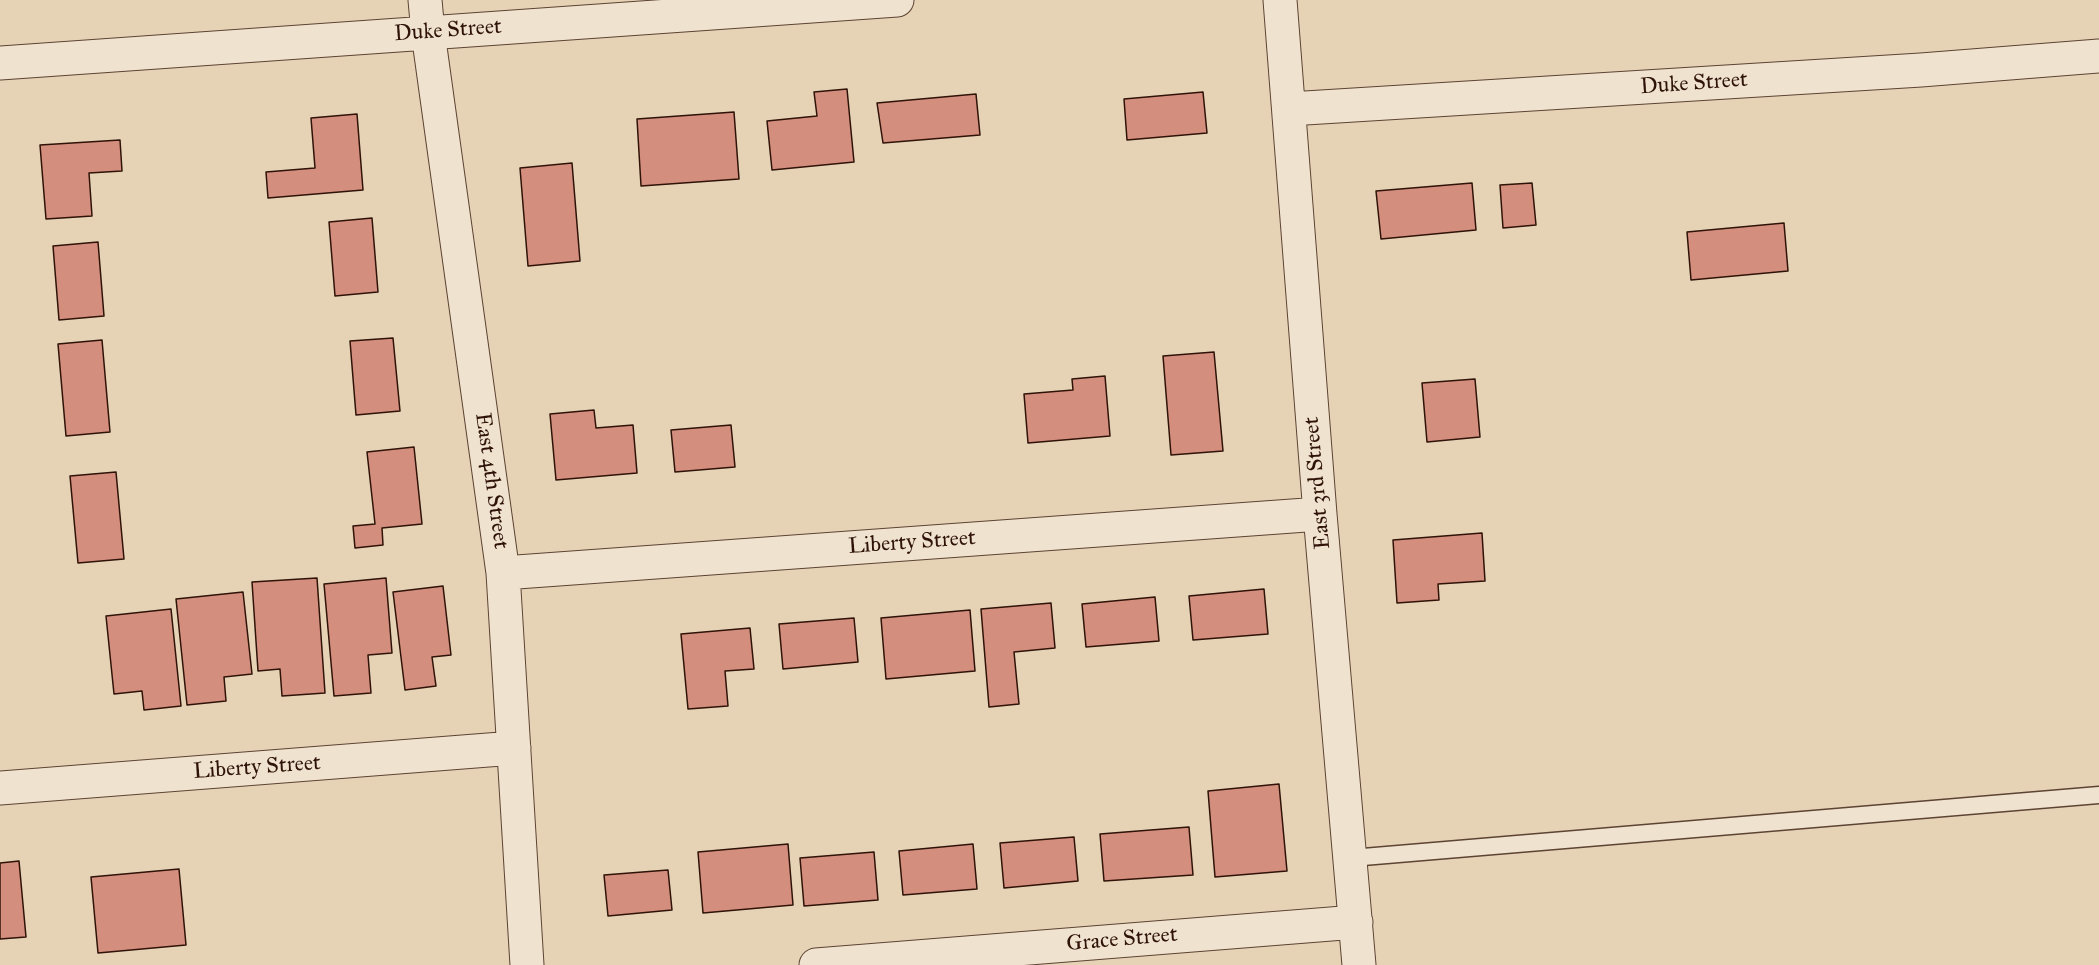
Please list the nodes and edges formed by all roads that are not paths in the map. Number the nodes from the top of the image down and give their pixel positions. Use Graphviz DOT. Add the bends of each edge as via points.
graph roads {
  1 [pos="425,0"];
  2 [pos="897,0"];
  3 [pos="1280,0"];
  4 [pos="767,4"];
  5 [pos="428,33"];
  6 [pos="2099,56"];
  7 [pos="0,63"];
  8 [pos="1289,109"];
  9 [pos="1320,514"];
  10 [pos="504,573"];
  11 [pos="514,748"];
  12 [pos="0,788"];
  13 [pos="2099,795"];
  14 [pos="1351,858"];
  15 [pos="1356,922"];
  16 [pos="527,965"];
  17 [pos="816,965"];
  18 [pos="1359,965"];
  1 -- 5 [label="street, East 4th Street"];
  2 -- 4 [label="street, Duke Street"];
  3 -- 8 [label="street, East 3rd Street"];
  4 -- 5 [label="street, Duke Street"];
  5 -- 7 [label="street, Duke Street"];
  5 -- 10 [label="street, East 4th Street"];
  6 -- 8 [label="street, Duke Street"];
  8 -- 9 [label="street, East 3rd Street"];
  9 -- 10 [label="street, Liberty Street"];
  9 -- 14 [label="street, East 3rd Street"];
  10 -- 11 [label="street, East 4th Street"];
  11 -- 12 [label="street, Liberty Street"];
  11 -- 16 [label="street, East 4th Street"];
  13 -- 14 [label="lane"];
  14 -- 15 [label="street, East 3rd Street"];
  15 -- 17 [label="street, Grace Street"];
  15 -- 18 [label="street, East 3rd Street"];
}
